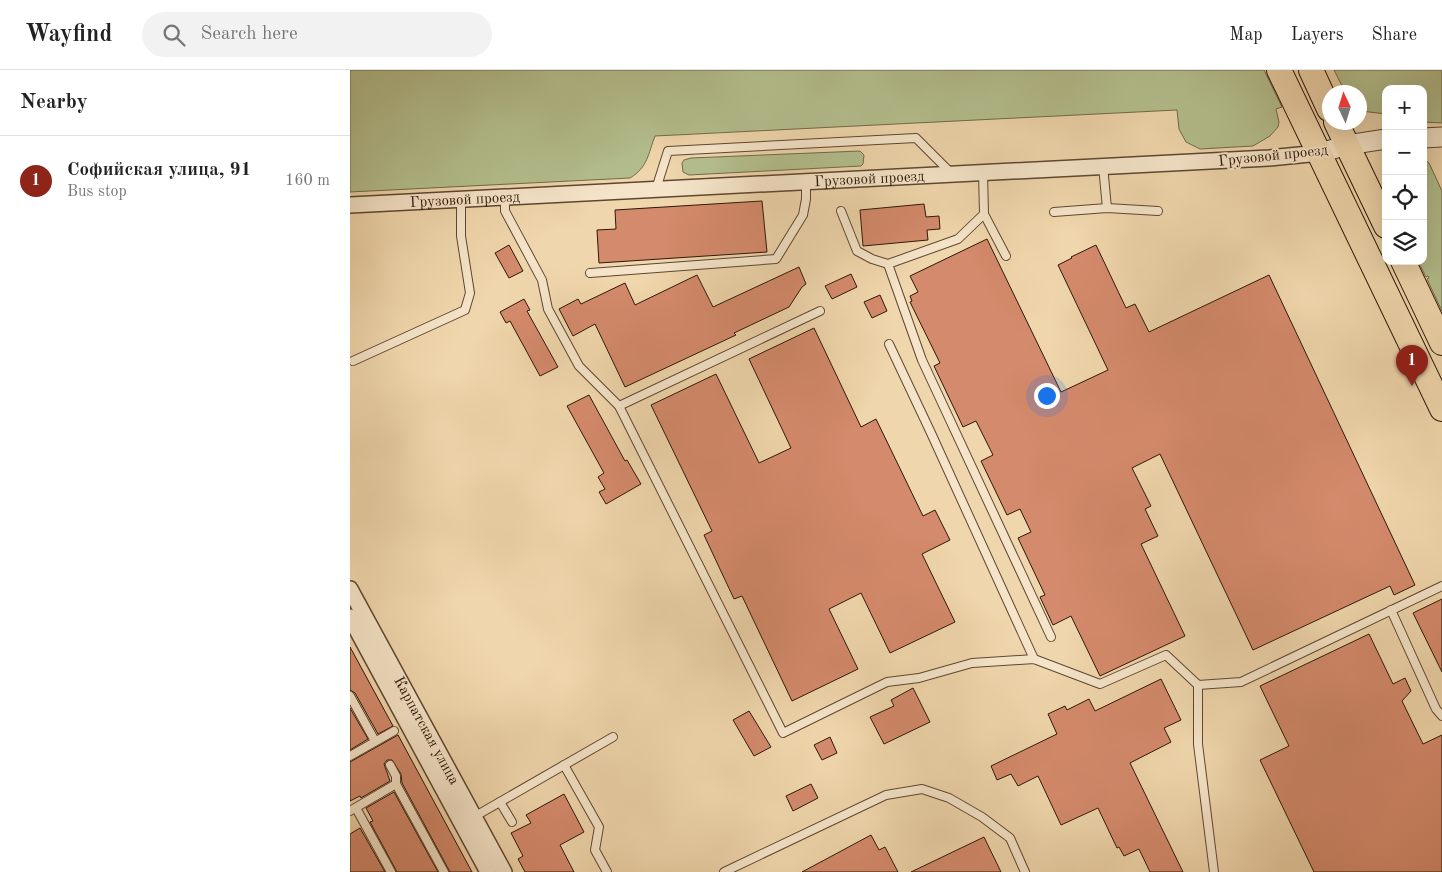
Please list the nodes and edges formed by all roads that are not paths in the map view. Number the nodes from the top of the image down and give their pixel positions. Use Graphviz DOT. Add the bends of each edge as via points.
graph roads {
  1 [pos="1279,70"];
  2 [pos="1311,70"];
  3 [pos="1322,93"];
  4 [pos="1340,130"];
  5 [pos="1442,137"];
  6 [pos="1427,138"];
  7 [pos="1382,140"];
  8 [pos="1347,145"];
  9 [pos="1320,153"];
  10 [pos="1103,166"];
  11 [pos="983,172"];
  12 [pos="952,174"];
  13 [pos="806,182"];
  14 [pos="656,189"];
  15 [pos="505,197"];
  16 [pos="461,200"];
  17 [pos="350,205"];
  18 [pos="1107,208"];
  19 [pos="840,211"];
  20 [pos="1158,211"];
  21 [pos="1054,212"];
  22 [pos="984,214"];
  23 [pos="1383,220"];
  24 [pos="1006,256"];
  25 [pos="888,264"];
  26 [pos="1405,265"];
  27 [pos="590,273"];
  28 [pos="820,311"];
  29 [pos="1442,343"];
  30 [pos="889,344"];
  31 [pos="353,361"];
  32 [pos="619,406"];
  33 [pos="1442,409"];
  34 [pos="1442,586"];
  35 [pos="350,589"];
  36 [pos="1391,610"];
  37 [pos="350,617"];
  38 [pos="1051,637"];
  39 [pos="1034,659"];
  40 [pos="1198,685"];
  41 [pos="350,696"];
  42 [pos="1442,716"];
  43 [pos="394,731"];
  44 [pos="613,737"];
  45 [pos="376,742"];
  46 [pos="350,756"];
  47 [pos="390,765"];
  48 [pos="564,765"];
  49 [pos="396,784"];
  50 [pos="500,802"];
  51 [pos="353,810"];
  52 [pos="468,820"];
  53 [pos="512,822"];
  54 [pos="391,872"];
  55 [pos="444,872"];
  56 [pos="488,872"];
  57 [pos="504,872"];
  58 [pos="607,872"];
  59 [pos="724,872"];
  60 [pos="1025,872"];
  61 [pos="1214,872"];
  1 -- 9 [label="main road"];
  2 -- 3 [label="main road"];
  4 -- 8 [label="main road"];
  5 -- 6 [label="street"];
  7 -- 8 [label="street, Грузовой проезд"];
  8 -- 9 [label="street, Грузовой проезд"];
  8 -- 23 [label="main road"];
  9 -- 10 [label="street, Грузовой проезд"];
  9 -- 33 [label="main road"];
  10 -- 11 [label="street, Грузовой проезд"];
  10 -- 18 [label="lane"];
  11 -- 12 [label="street, Грузовой проезд"];
  11 -- 22 [label="lane"];
  12 -- 13 [label="street, Грузовой проезд"];
  12 -- 14 [label="lane" via="916,138 867,140 668,151"];
  13 -- 14 [label="street, Грузовой проезд"];
  13 -- 27 [label="lane" via="803,215 776,260"];
  14 -- 15 [label="street, Грузовой проезд"];
  15 -- 16 [label="street, Грузовой проезд"];
  15 -- 32 [label="lane" via="505,211 542,280 548,310 579,366"];
  16 -- 17 [label="street, Грузовой проезд"];
  16 -- 31 [label="lane" via="460,236 470,293 465,310"];
  18 -- 20 [label="lane"];
  18 -- 21 [label="lane"];
  19 -- 25 [label="lane" via="857,251"];
  22 -- 24 [label="lane"];
  22 -- 25 [label="lane" via="958,239"];
  25 -- 38 [label="lane" via="922,360"];
  26 -- 29 [label="main road"];
  28 -- 32 [label="lane"];
  30 -- 39 [label="lane"];
  32 -- 39 [label="lane" via="782,733 887,682 920,678 972,663"];
  34 -- 36 [label="lane"];
  35 -- 52 [label="street, Карпатская улица"];
  36 -- 40 [label="lane" via="1241,682"];
  36 -- 42 [label="lane"];
  37 -- 52 [label="street, Карпатская улица"];
  39 -- 40 [label="lane" via="1100,684 1166,655"];
  40 -- 61 [label="lane" via="1198,744"];
  41 -- 45 [label="lane"];
  43 -- 45 [label="lane"];
  44 -- 48 [label="lane"];
  45 -- 46 [label="lane"];
  47 -- 49 [label="lane"];
  48 -- 50 [label="lane"];
  48 -- 58 [label="lane" via="600,826 595,850"];
  49 -- 51 [label="lane"];
  49 -- 55 [label="lane"];
  50 -- 52 [label="lane"];
  50 -- 53 [label="lane"];
  51 -- 54 [label="lane"];
  52 -- 56 [label="street, Карпатская улица"];
  52 -- 57 [label="street, Карпатская улица"];
  59 -- 60 [label="lane" via="886,795 922,789 949,798 1010,838"];
}
